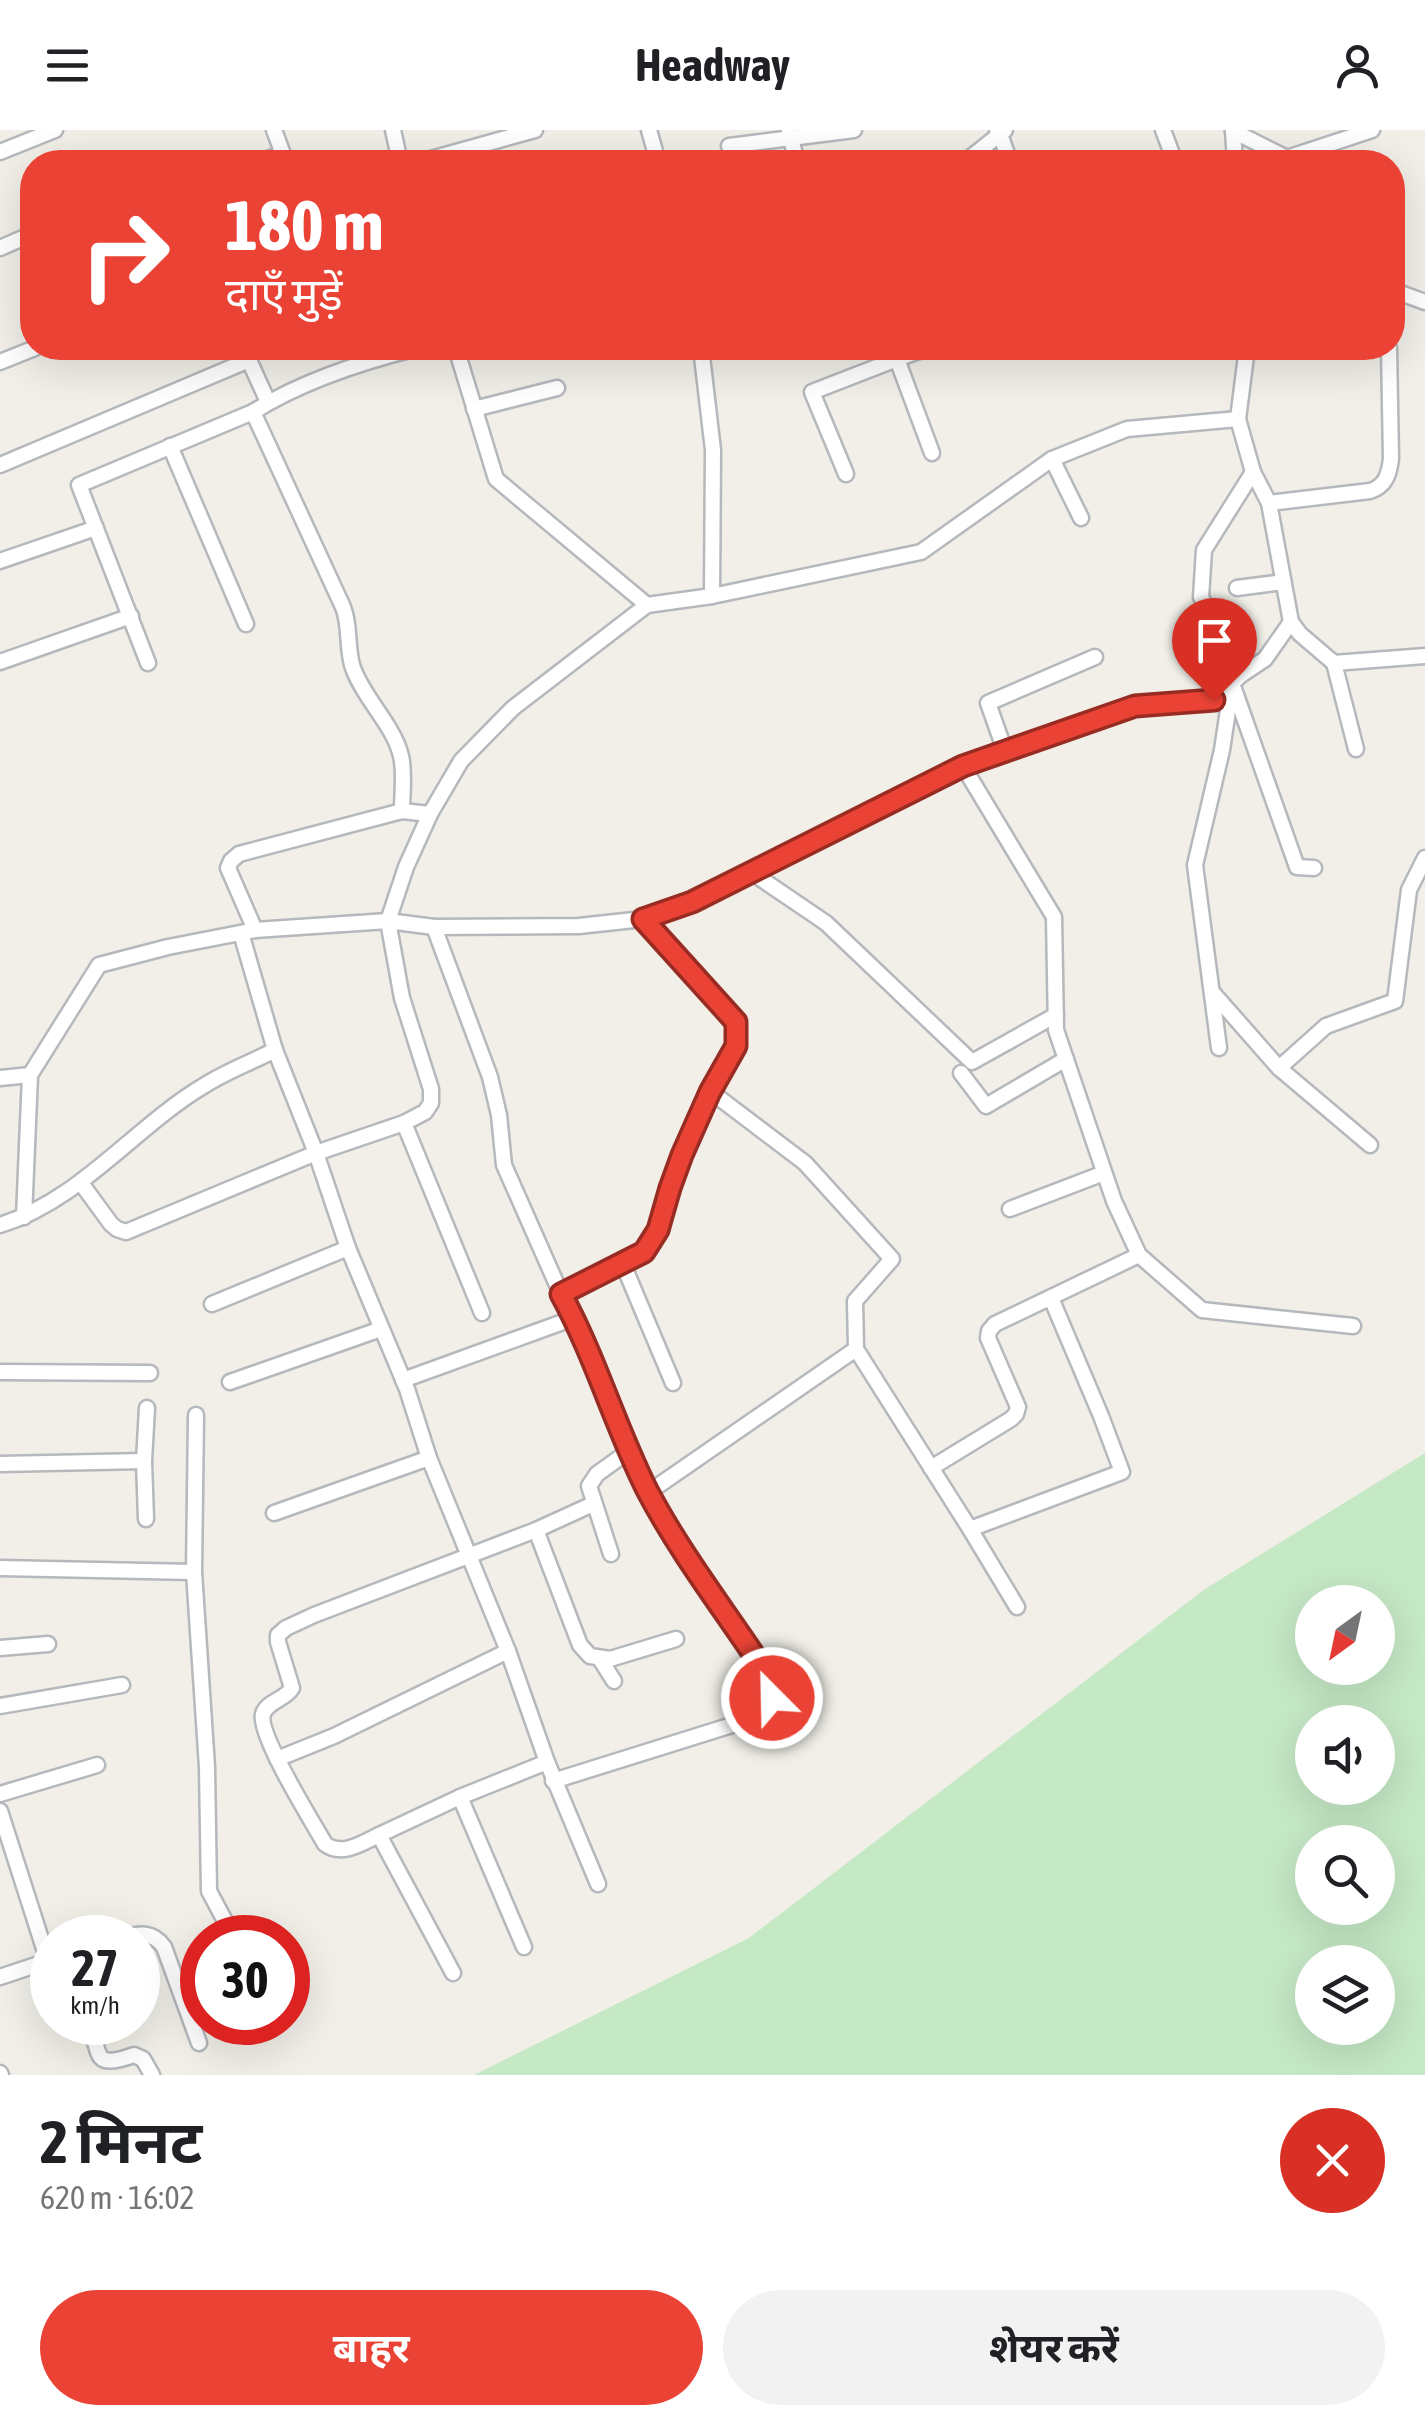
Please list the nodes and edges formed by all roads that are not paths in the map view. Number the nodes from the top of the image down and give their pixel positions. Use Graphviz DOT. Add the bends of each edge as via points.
graph roads {
  1 [pos="55,130"];
  2 [pos="534,130"];
  3 [pos="854,130"];
  4 [pos="1372,130"];
  5 [pos="1233,131"];
  6 [pos="1001,132"];
  7 [pos="790,135"];
  8 [pos="728,146"];
  9 [pos="463,150"];
  10 [pos="979,150"];
  11 [pos="1269,150"];
  12 [pos="1316,150"];
  13 [pos="0,152"];
  14 [pos="368,360"];
  15 [pos="459,360"];
  16 [pos="702,360"];
  17 [pos="894,360"];
  18 [pos="897,360"];
  19 [pos="1245,360"];
  20 [pos="1389,360"];
  21 [pos="556,388"];
  22 [pos="812,392"];
  23 [pos="795,399"];
  24 [pos="268,402"];
  25 [pos="474,410"];
  26 [pos="252,412"];
  27 [pos="1238,419"];
  28 [pos="170,446"];
  29 [pos="932,453"];
  30 [pos="1052,460"];
  31 [pos="0,465"];
  32 [pos="1253,472"];
  33 [pos="846,474"];
  34 [pos="1268,503"];
  35 [pos="1082,518"];
  36 [pos="96,528"];
  37 [pos="0,561"];
  38 [pos="1283,582"];
  39 [pos="1236,588"];
  40 [pos="712,596"];
  41 [pos="647,605"];
  42 [pos="131,616"];
  43 [pos="1291,622"];
  44 [pos="246,624"];
  45 [pos="1425,656"];
  46 [pos="1094,657"];
  47 [pos="0,662"];
  48 [pos="148,663"];
  49 [pos="1334,663"];
  50 [pos="1236,679"];
  51 [pos="1356,749"];
  52 [pos="1004,751"];
  53 [pos="963,766"];
  54 [pos="402,810"];
  55 [pos="430,814"];
  56 [pos="1425,858"];
  57 [pos="1314,868"];
  58 [pos="751,872"];
  59 [pos="643,919"];
  60 [pos="388,921"];
  61 [pos="434,928"];
  62 [pos="248,932"];
  63 [pos="1212,992"];
  64 [pos="1056,1015"];
  65 [pos="1219,1048"];
  66 [pos="275,1050"];
  67 [pos="1066,1060"];
  68 [pos="1278,1068"];
  69 [pos="961,1073"];
  70 [pos="30,1075"];
  71 [pos="0,1078"];
  72 [pos="710,1092"];
  73 [pos="404,1122"];
  74 [pos="1370,1146"];
  75 [pos="316,1153"];
  76 [pos="1104,1173"];
  77 [pos="81,1183"];
  78 [pos="1010,1209"];
  79 [pos="24,1217"];
  80 [pos="0,1224"];
  81 [pos="348,1248"];
  82 [pos="1139,1255"];
  83 [pos="622,1264"];
  84 [pos="561,1294"];
  85 [pos="1051,1298"];
  86 [pos="212,1304"];
  87 [pos="482,1312"];
  88 [pos="574,1318"];
  89 [pos="1353,1326"];
  90 [pos="381,1329"];
  91 [pos="856,1349"];
  92 [pos="0,1372"];
  93 [pos="150,1373"];
  94 [pos="230,1382"];
  95 [pos="673,1383"];
  96 [pos="407,1391"];
  97 [pos="147,1408"];
  98 [pos="196,1415"];
  99 [pos="629,1451"];
  100 [pos="429,1458"];
  101 [pos="144,1460"];
  102 [pos="0,1464"];
  103 [pos="931,1468"];
  104 [pos="648,1492"];
  105 [pos="593,1504"];
  106 [pos="274,1513"];
  107 [pos="146,1519"];
  108 [pos="970,1529"];
  109 [pos="536,1530"];
  110 [pos="611,1554"];
  111 [pos="468,1556"];
  112 [pos="0,1568"];
  113 [pos="194,1572"];
  114 [pos="1016,1607"];
  115 [pos="676,1640"];
  116 [pos="48,1644"];
  117 [pos="0,1648"];
  118 [pos="508,1651"];
  119 [pos="600,1659"];
  120 [pos="614,1681"];
  121 [pos="122,1685"];
  122 [pos="772,1698"];
  123 [pos="0,1706"];
  124 [pos="780,1722"];
  125 [pos="277,1759"];
  126 [pos="548,1762"];
  127 [pos="96,1765"];
  128 [pos="554,1781"];
  129 [pos="0,1794"];
  130 [pos="460,1797"];
  131 [pos="0,1811"];
  132 [pos="380,1835"];
  133 [pos="598,1884"];
  134 [pos="34,1915"];
  135 [pos="222,1915"];
  136 [pos="160,1942"];
  137 [pos="524,1947"];
  138 [pos="30,1967"];
  139 [pos="453,1972"];
  140 [pos="0,1977"];
  141 [pos="180,1990"];
  142 [pos="95,2045"];
  143 [pos="152,2075"];
  1 -- 13 [label="street"];
  2 -- 9 [label="street"];
  3 -- 7 [label="street"];
  4 -- 12 [label="street"];
  5 -- 11 [label="street"];
  6 -- 10 [label="street"];
  7 -- 8 [label="street"];
  14 -- 24 [label="street"];
  15 -- 25 [label="street"];
  16 -- 40 [label="street" via="713,450"];
  17 -- 22 [label="street"];
  18 -- 29 [label="street"];
  19 -- 27 [label="street"];
  20 -- 34 [label="street" via="1384,483 1370,491"];
  21 -- 25 [label="street"];
  22 -- 23 [label="street"];
  22 -- 33 [label="street"];
  24 -- 26 [label="street"];
  24 -- 31 [label="street" via="249,360"];
  25 -- 41 [label="street" via="496,479"];
  26 -- 28 [label="street"];
  26 -- 54 [label="street" via="348,619 354,671 395,742"];
  27 -- 30 [label="street" via="1127,429"];
  27 -- 32 [label="street"];
  28 -- 36 [label="street" via="79,485"];
  28 -- 44 [label="street"];
  30 -- 35 [label="street"];
  30 -- 40 [label="street" via="921,552"];
  32 -- 34 [label="street"];
  32 -- 50 [label="street" via="1204,550 1202,596"];
  34 -- 38 [label="street"];
  36 -- 37 [label="street"];
  36 -- 42 [label="street"];
  38 -- 39 [label="street"];
  38 -- 43 [label="street"];
  40 -- 41 [label="street"];
  41 -- 55 [label="street" via="513,708 462,761"];
  42 -- 47 [label="street"];
  42 -- 48 [label="street"];
  43 -- 49 [label="street"];
  43 -- 50 [label="street" via="1266,659"];
  45 -- 49 [label="street"];
  46 -- 52 [label="street" via="988,703"];
  49 -- 51 [label="street"];
  50 -- 52 [label="street" via="1214,700 1135,706"];
  50 -- 57 [label="street" via="1297,866"];
  50 -- 63 [label="street" via="1195,864"];
  52 -- 53 [label="street"];
  53 -- 58 [label="street"];
  53 -- 64 [label="street" via="1054,917"];
  54 -- 55 [label="street"];
  54 -- 62 [label="street" via="231,860"];
  55 -- 60 [label="street"];
  56 -- 68 [label="street" via="1410,890 1395,1001 1326,1026"];
  58 -- 59 [label="street"];
  58 -- 64 [label="street" via="826,923 972,1062"];
  59 -- 61 [label="street"];
  59 -- 72 [label="street" via="736,1022 736,1046"];
  60 -- 61 [label="street"];
  60 -- 62 [label="street"];
  60 -- 73 [label="street" via="402,998 432,1088 425,1112"];
  61 -- 84 [label="street" via="490,1076 504,1165"];
  62 -- 66 [label="street"];
  62 -- 70 [label="street" via="99,965"];
  63 -- 65 [label="street"];
  63 -- 68 [label="street"];
  64 -- 67 [label="street"];
  66 -- 75 [label="street"];
  66 -- 77 [label="street" via="205,1084"];
  67 -- 69 [label="street" via="986,1106"];
  67 -- 76 [label="street"];
  68 -- 74 [label="street"];
  70 -- 71 [label="street"];
  70 -- 79 [label="street"];
  72 -- 83 [label="street" via="658,1230 644,1252"];
  72 -- 91 [label="street" via="806,1164 892,1259 855,1300"];
  73 -- 75 [label="street"];
  73 -- 87 [label="street"];
  75 -- 77 [label="street" via="126,1232 111,1224"];
  75 -- 81 [label="street"];
  76 -- 78 [label="street"];
  76 -- 82 [label="street"];
  77 -- 79 [label="street"];
  79 -- 80 [label="street"];
  81 -- 86 [label="street"];
  81 -- 90 [label="street"];
  82 -- 85 [label="street"];
  82 -- 89 [label="street" via="1202,1310"];
  83 -- 84 [label="street"];
  83 -- 95 [label="street"];
  84 -- 88 [label="street"];
  85 -- 103 [label="street" via="989,1331 1016,1414"];
  85 -- 108 [label="street" via="1122,1472"];
  88 -- 96 [label="street"];
  88 -- 99 [label="street"];
  90 -- 94 [label="street"];
  90 -- 96 [label="street"];
  91 -- 103 [label="street"];
  91 -- 104 [label="street"];
  92 -- 93 [label="street"];
  96 -- 100 [label="street"];
  97 -- 101 [label="street"];
  98 -- 113 [label="street"];
  99 -- 104 [label="street"];
  99 -- 105 [label="street" via="596,1474"];
  100 -- 106 [label="street"];
  100 -- 111 [label="street"];
  101 -- 102 [label="street"];
  101 -- 107 [label="street"];
  103 -- 108 [label="street"];
  104 -- 122 [label="street" via="764,1670"];
  105 -- 109 [label="street"];
  105 -- 110 [label="street"];
  108 -- 114 [label="street"];
  109 -- 111 [label="street"];
  109 -- 119 [label="street" via="580,1645"];
  111 -- 118 [label="street"];
  111 -- 125 [label="street" via="278,1635 292,1688 262,1717"];
  112 -- 113 [label="street"];
  113 -- 135 [label="street" via="209,1891"];
  115 -- 119 [label="street"];
  116 -- 117 [label="street"];
  118 -- 125 [label="street"];
  118 -- 126 [label="street"];
  119 -- 120 [label="street"];
  121 -- 123 [label="street"];
  122 -- 124 [label="street"];
  122 -- 128 [label="street" via="748,1720"];
  125 -- 132 [label="street" via="332,1850"];
  126 -- 128 [label="street"];
  126 -- 130 [label="street"];
  127 -- 129 [label="street"];
  128 -- 133 [label="street"];
  130 -- 132 [label="street"];
  130 -- 137 [label="street"];
  131 -- 134 [label="street"];
  132 -- 139 [label="street"];
  136 -- 141 [label="street"];
  138 -- 140 [label="street"];
  142 -- 143 [label="street" via="107,2062 143,2059"];
}
